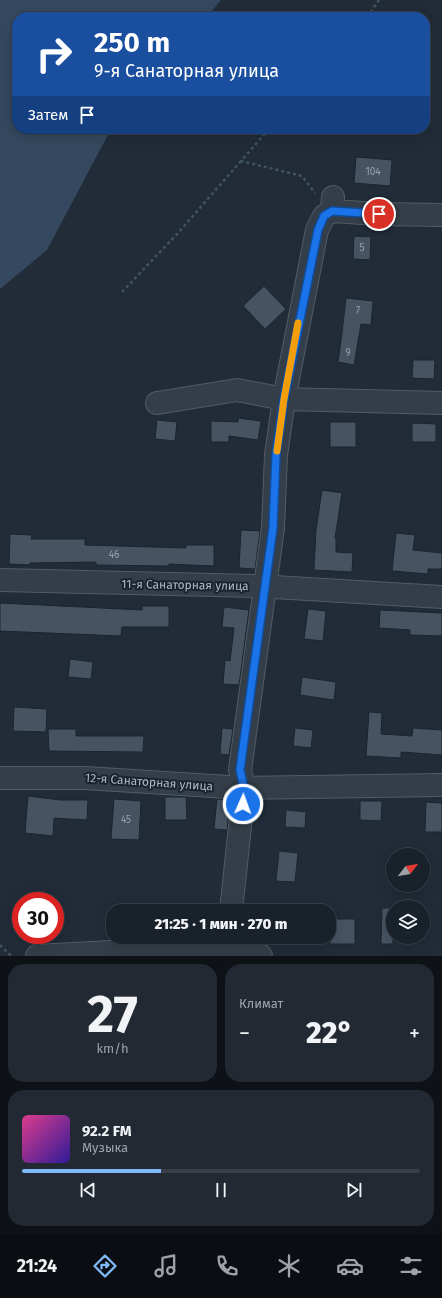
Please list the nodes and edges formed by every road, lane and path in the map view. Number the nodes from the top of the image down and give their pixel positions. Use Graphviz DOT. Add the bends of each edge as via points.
graph roads {
  1 [pos="379,0"];
  2 [pos="371,12"];
  3 [pos="265,134"];
  4 [pos="241,161"];
  5 [pos="332,204"];
  6 [pos="442,215"];
  7 [pos="122,292"];
  8 [pos="284,399"];
  9 [pos="157,403"];
  10 [pos="442,403"];
  11 [pos="0,580"];
  12 [pos="266,587"];
  13 [pos="442,597"];
  14 [pos="0,778"];
  15 [pos="442,785"];
  16 [pos="244,788"];
  17 [pos="232,904"];
  18 [pos="0,946"];
  19 [pos="227,946"];
  20 [pos="11,956"];
  21 [pos="37,956"];
  22 [pos="261,956"];
  1 -- 2 [label="path"];
  3 -- 4 [label="path"];
  4 -- 5 [label="path" via="302,176 316,194"];
  4 -- 7 [label="path" via="178,234"];
  5 -- 6 [label="street" via="379,214"];
  5 -- 8 [label="street" via="318,230"];
  8 -- 9 [label="street" via="237,390"];
  8 -- 10 [label="street"];
  8 -- 12 [label="street" via="276,455 273,528"];
  11 -- 12 [label="street, 11-я Санаторная улица"];
  12 -- 13 [label="street, 11-я Санаторная улица"];
  12 -- 16 [label="street" via="240,770"];
  14 -- 16 [label="street, 12-я Санаторная улица" via="85,778"];
  15 -- 16 [label="street, 12-я Санаторная улица"];
  16 -- 17 [label="street"];
  18 -- 20 [label="path"];
  19 -- 21 [label="street"];
  19 -- 22 [label="street"];
}
